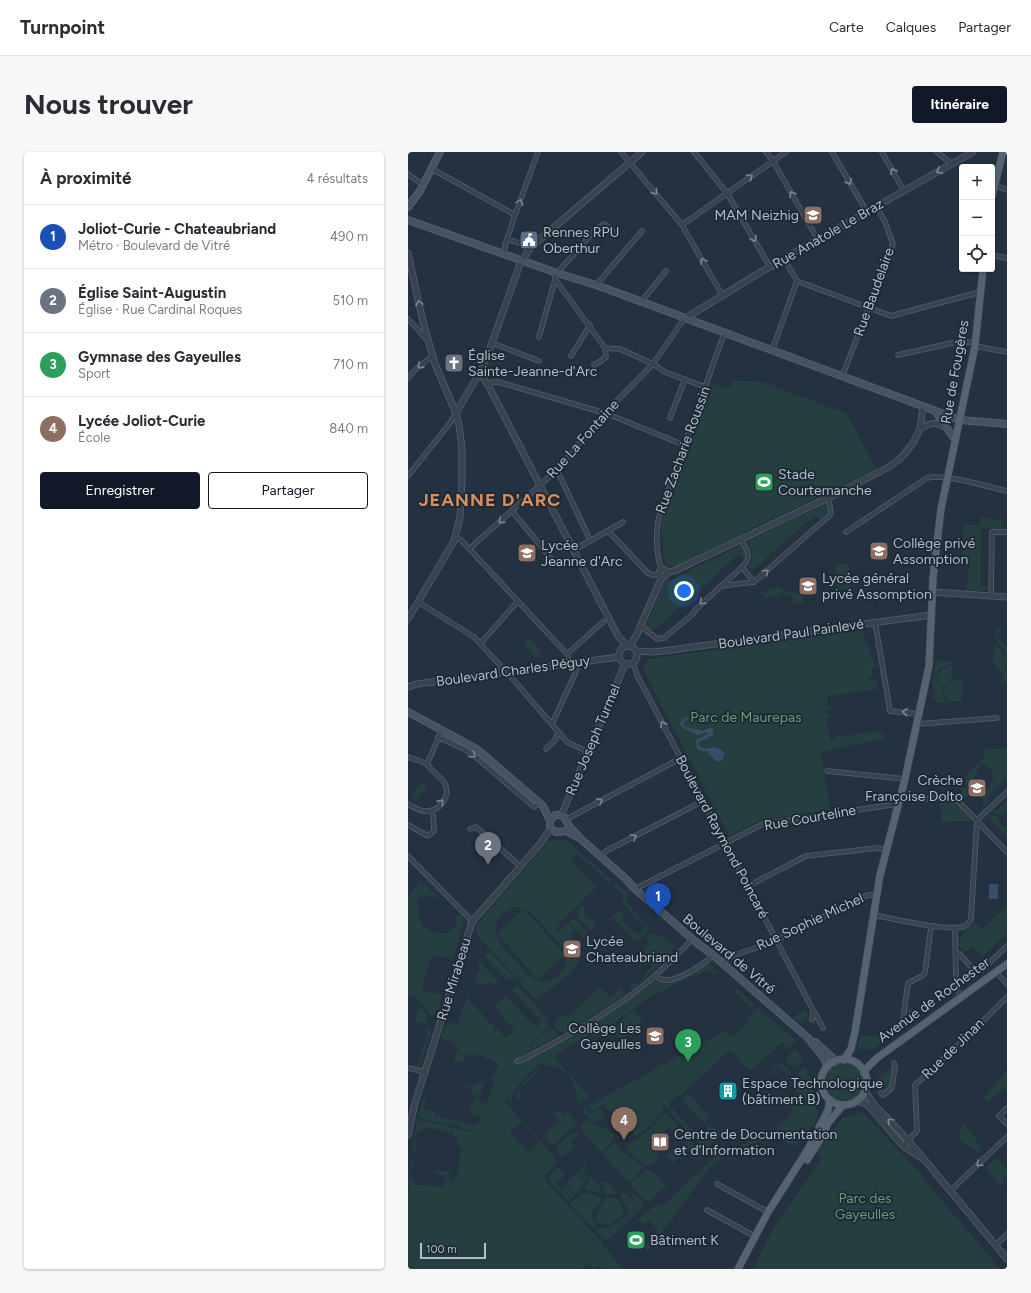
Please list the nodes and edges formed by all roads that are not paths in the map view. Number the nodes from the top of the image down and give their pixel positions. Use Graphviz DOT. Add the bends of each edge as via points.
graph roads {
  1 [pos="440,152"];
  2 [pos="538,152"];
  3 [pos="621,152"];
  4 [pos="642,152"];
  5 [pos="694,152"];
  6 [pos="766,152"];
  7 [pos="786,152"];
  8 [pos="832,152"];
  9 [pos="882,152"];
  10 [pos="937,152"];
  11 [pos="973,152"];
  12 [pos="1002,152"];
  13 [pos="773,161"];
  14 [pos="630,162"];
  15 [pos="952,164"];
  16 [pos="432,169"];
  17 [pos="408,174"];
  18 [pos="995,181"];
  19 [pos="423,185"];
  20 [pos="995,185"];
  21 [pos="1007,190"];
  22 [pos="904,191"];
  23 [pos="727,194"];
  24 [pos="408,207"];
  25 [pos="877,207"];
  26 [pos="867,212"];
  27 [pos="515,216"];
  28 [pos="408,220"];
  29 [pos="682,225"];
  30 [pos="642,231"];
  31 [pos="614,232"];
  32 [pos="507,239"];
  33 [pos="818,240"];
  34 [pos="528,251"];
  35 [pos="408,253"];
  36 [pos="504,253"];
  37 [pos="996,256"];
  38 [pos="1007,258"];
  39 [pos="522,260"];
  40 [pos="786,260"];
  41 [pos="770,267"];
  42 [pos="666,272"];
  43 [pos="983,272"];
  44 [pos="555,275"];
  45 [pos="797,281"];
  46 [pos="596,285"];
  47 [pos="980,292"];
  48 [pos="722,295"];
  49 [pos="641,302"];
  50 [pos="869,308"];
  51 [pos="684,318"];
  52 [pos="408,319"];
  53 [pos="590,325"];
  54 [pos="424,326"];
  55 [pos="417,329"];
  56 [pos="724,334"];
  57 [pos="539,337"];
  58 [pos="428,341"];
  59 [pos="492,343"];
  60 [pos="975,344"];
  61 [pos="605,348"];
  62 [pos="773,352"];
  63 [pos="1007,352"];
  64 [pos="898,355"];
  65 [pos="432,356"];
  66 [pos="571,356"];
  67 [pos="539,361"];
  68 [pos="653,364"];
  69 [pos="594,365"];
  70 [pos="480,373"];
  71 [pos="842,377"];
  72 [pos="408,378"];
  73 [pos="685,379"];
  74 [pos="488,385"];
  75 [pos="705,387"];
  76 [pos="924,407"];
  77 [pos="936,412"];
  78 [pos="456,413"];
  79 [pos="605,413"];
  80 [pos="670,418"];
  81 [pos="960,420"];
  82 [pos="1007,424"];
  83 [pos="947,428"];
  84 [pos="920,429"];
  85 [pos="955,440"];
  86 [pos="684,445"];
  87 [pos="557,470"];
  88 [pos="408,476"];
  89 [pos="947,478"];
  90 [pos="540,486"];
  91 [pos="1007,491"];
  92 [pos="828,498"];
  93 [pos="512,511"];
  94 [pos="623,522"];
  95 [pos="608,531"];
  96 [pos="846,532"];
  97 [pos="1007,532"];
  98 [pos="456,537"];
  99 [pos="742,539"];
  100 [pos="590,540"];
  101 [pos="469,549"];
  102 [pos="574,550"];
  103 [pos="554,562"];
  104 [pos="742,567"];
  105 [pos="661,574"];
  106 [pos="754,582"];
  107 [pos="720,586"];
  108 [pos="932,592"];
  109 [pos="991,596"];
  110 [pos="1007,597"];
  111 [pos="518,601"];
  112 [pos="418,602"];
  113 [pos="931,615"];
  114 [pos="408,619"];
  115 [pos="604,622"];
  116 [pos="876,622"];
  117 [pos="641,626"];
  118 [pos="618,636"];
  119 [pos="480,644"];
  120 [pos="621,649"];
  121 [pos="633,650"];
  122 [pos="567,654"];
  123 [pos="619,657"];
  124 [pos="573,663"];
  125 [pos="633,663"];
  126 [pos="625,664"];
  127 [pos="511,672"];
  128 [pos="501,673"];
  129 [pos="408,687"];
  130 [pos="408,712"];
  131 [pos="919,714"];
  132 [pos="997,718"];
  133 [pos="552,724"];
  134 [pos="917,724"];
  135 [pos="442,730"];
  136 [pos="560,733"];
  137 [pos="438,738"];
  138 [pos="546,749"];
  139 [pos="588,752"];
  140 [pos="408,757"];
  141 [pos="681,758"];
  142 [pos="427,764"];
  143 [pos="827,771"];
  144 [pos="905,779"];
  145 [pos="1007,792"];
  146 [pos="901,796"];
  147 [pos="704,801"];
  148 [pos="408,804"];
  149 [pos="542,804"];
  150 [pos="898,808"];
  151 [pos="433,811"];
  152 [pos="562,818"];
  153 [pos="977,820"];
  154 [pos="408,825"];
  155 [pos="552,826"];
  156 [pos="470,828"];
  157 [pos="562,831"];
  158 [pos="582,840"];
  159 [pos="726,843"];
  160 [pos="885,850"];
  161 [pos="1007,852"];
  162 [pos="408,856"];
  163 [pos="601,856"];
  164 [pos="520,866"];
  165 [pos="748,886"];
  166 [pos="635,889"];
  167 [pos="877,895"];
  168 [pos="874,915"];
  169 [pos="472,922"];
  170 [pos="931,927"];
  171 [pos="956,927"];
  172 [pos="692,939"];
  173 [pos="776,940"];
  174 [pos="1007,946"];
  175 [pos="956,954"];
  176 [pos="713,955"];
  177 [pos="723,964"];
  178 [pos="1007,964"];
  179 [pos="996,972"];
  180 [pos="655,975"];
  181 [pos="1007,984"];
  182 [pos="962,997"];
  183 [pos="1007,997"];
  184 [pos="813,1010"];
  185 [pos="812,1020"];
  186 [pos="902,1027"];
  187 [pos="824,1028"];
  188 [pos="855,1032"];
  189 [pos="807,1037"];
  190 [pos="877,1058"];
  191 [pos="844,1060"];
  192 [pos="517,1061"];
  193 [pos="836,1061"];
  194 [pos="894,1063"];
  195 [pos="857,1064"];
  196 [pos="827,1067"];
  197 [pos="408,1068"];
  198 [pos="425,1072"];
  199 [pos="864,1073"];
  200 [pos="865,1091"];
  201 [pos="881,1093"];
  202 [pos="830,1100"];
  203 [pos="857,1100"];
  204 [pos="843,1105"];
  205 [pos="1007,1108"];
  206 [pos="1007,1124"];
  207 [pos="408,1135"];
  208 [pos="1007,1137"];
  209 [pos="908,1141"];
  210 [pos="903,1146"];
  211 [pos="922,1158"];
  212 [pos="793,1174"];
  213 [pos="717,1184"];
  214 [pos="950,1191"];
  215 [pos="707,1210"];
  216 [pos="768,1212"];
  217 [pos="1007,1234"];
  218 [pos="754,1236"];
  219 [pos="996,1245"];
  220 [pos="1007,1259"];
  221 [pos="738,1269"];
  1 -- 16 [label="main road"];
  27 -- 2 [label="street, one-way"];
  3 -- 14 [label="street"];
  4 -- 14 [label="street"];
  5 -- 23 [label="street"];
  6 -- 13 [label="street"];
  7 -- 13 [label="street"];
  8 -- 26 [label="street, one-way"];
  22 -- 9 [label="street, one-way"];
  10 -- 15 [label="street"];
  11 -- 15 [label="street, Rue Anatole Le Braz"];
  12 -- 18 [label="main road"];
  23 -- 13 [label="street, one-way"];
  33 -- 13 [label="street, one-way"];
  14 -- 29 [label="street, one-way"];
  14 -- 34 [label="street"];
  15 -- 22 [label="street, Rue Anatole Le Braz, one-way"];
  16 -- 19 [label="main road"];
  16 -- 27 [label="street"];
  17 -- 19 [label="street"];
  19 -- 24 [label="main road"];
  20 -- 21 [label="street"];
  22 -- 25 [label="street, Rue Anatole Le Braz"];
  23 -- 29 [label="street"];
  23 -- 41 [label="street, one-way"];
  25 -- 26 [label="street, Rue Anatole Le Braz"];
  25 -- 50 [label="street, Rue Baudelaire" via="893,244"];
  26 -- 33 [label="street, Rue Anatole Le Braz"];
  27 -- 32 [label="street"];
  28 -- 36 [label="main road"];
  48 -- 29 [label="street, one-way"];
  30 -- 46 [label="street"];
  31 -- 44 [label="street" via="605,224 596,229"];
  32 -- 34 [label="street" via="522,244"];
  32 -- 36 [label="street"];
  33 -- 40 [label="street, Rue Anatole Le Braz" via="790,255"];
  34 -- 39 [label="street"];
  54 -- 35 [label="street, one-way"];
  36 -- 39 [label="main road"];
  37 -- 38 [label="street"];
  39 -- 44 [label="main road"];
  39 -- 59 [label="street"];
  40 -- 41 [label="street, Rue Anatole Le Braz"];
  40 -- 45 [label="street"];
  41 -- 48 [label="street, Rue Anatole Le Braz"];
  42 -- 49 [label="street"];
  43 -- 47 [label="main road, Rue de Fougères"];
  44 -- 46 [label="main road"];
  44 -- 53 [label="street"];
  44 -- 57 [label="street"];
  45 -- 50 [label="street"];
  45 -- 62 [label="street"];
  46 -- 49 [label="main road"];
  47 -- 50 [label="street" via="891,316"];
  47 -- 60 [label="main road, Rue de Fougères"];
  48 -- 51 [label="street, Rue Anatole Le Braz"];
  49 -- 51 [label="main road"];
  50 -- 71 [label="street, Rue Baudelaire"];
  51 -- 56 [label="main road"];
  51 -- 68 [label="street, Rue La Fontaine"];
  52 -- 55 [label="street"];
  53 -- 61 [label="street"];
  53 -- 66 [label="street"];
  54 -- 55 [label="street"];
  54 -- 58 [label="street"];
  55 -- 58 [label="street"];
  56 -- 62 [label="main road"];
  56 -- 75 [label="street, Rue Zacharie Roussin"];
  58 -- 65 [label="street"];
  59 -- 67 [label="street"];
  59 -- 70 [label="street"];
  60 -- 63 [label="street"];
  60 -- 64 [label="street" via="952,343"];
  60 -- 81 [label="main road, Rue de Fougères"];
  61 -- 68 [label="street" via="620,349"];
  61 -- 69 [label="street" via="606,356"];
  62 -- 71 [label="main road"];
  65 -- 72 [label="street, one-way"];
  65 -- 78 [label="street"];
  68 -- 73 [label="street" via="665,372"];
  68 -- 79 [label="street, Rue La Fontaine"];
  70 -- 74 [label="street"];
  70 -- 78 [label="street"];
  71 -- 76 [label="main road"];
  73 -- 75 [label="street"];
  73 -- 80 [label="street"];
  74 -- 79 [label="street" via="498,382"];
  74 -- 90 [label="street"];
  75 -- 86 [label="street, Rue Zacharie Roussin"];
  76 -- 77 [label="main road"];
  76 -- 84 [label="street"];
  77 -- 81 [label="main road"];
  77 -- 83 [label="main road"];
  78 -- 88 [label="street"];
  78 -- 98 [label="street" via="461,436 462,469 461,512"];
  79 -- 86 [label="street"];
  79 -- 87 [label="street, Rue La Fontaine"];
  81 -- 82 [label="main road"];
  81 -- 85 [label="main road, Rue de Fougères"];
  83 -- 84 [label="street" via="933,423"];
  83 -- 85 [label="main road"];
  84 -- 92 [label="street" via="913,443 889,467"];
  85 -- 89 [label="main road, Rue de Fougères"];
  86 -- 105 [label="street, Rue Zacharie Roussin" via="658,522"];
  87 -- 90 [label="street, Rue La Fontaine"];
  87 -- 100 [label="street"];
  89 -- 91 [label="street"];
  89 -- 96 [label="street" via="927,478"];
  89 -- 108 [label="main road, Rue de Fougères"];
  90 -- 93 [label="street, Rue La Fontaine"];
  90 -- 102 [label="street"];
  92 -- 99 [label="street"];
  106 -- 92 [label="street, one-way" via="831,514"];
  93 -- 101 [label="street, Rue La Fontaine, one-way"];
  93 -- 103 [label="street"];
  94 -- 95 [label="street"];
  95 -- 100 [label="street"];
  95 -- 105 [label="street" via="648,573"];
  97 -- 109 [label="street" via="992,532"];
  98 -- 101 [label="street"];
  98 -- 112 [label="street"];
  99 -- 104 [label="street" via="749,557"];
  99 -- 105 [label="street" via="667,572 666,576"];
  100 -- 102 [label="street"];
  101 -- 111 [label="street"];
  102 -- 118 [label="street"];
  104 -- 106 [label="street"];
  104 -- 107 [label="street"];
  105 -- 117 [label="street"];
  106 -- 107 [label="street"];
  107 -- 117 [label="street, one-way" via="694,610 693,614 663,639 652,635"];
  108 -- 109 [label="street"];
  108 -- 113 [label="main road, Rue de Fougères"];
  109 -- 110 [label="street"];
  111 -- 119 [label="street"];
  111 -- 122 [label="street"];
  112 -- 114 [label="street"];
  112 -- 119 [label="street" via="470,634"];
  113 -- 116 [label="street, Boulevard Paul Painlevé"];
  113 -- 131 [label="main road, Rue de Fougères" via="929,666"];
  115 -- 122 [label="street"];
  116 -- 121 [label="street, Boulevard Paul Painlevé" via="651,652"];
  131 -- 116 [label="street, one-way" via="890,710"];
  117 -- 121 [label="street"];
  118 -- 120 [label="street"];
  118 -- 121 [label="street"];
  119 -- 128 [label="street" via="500,665"];
  120 -- 121 [label="street"];
  120 -- 123 [label="street"];
  121 -- 125 [label="street"];
  122 -- 124 [label="street"];
  123 -- 124 [label="street, Boulevard Charles Péguy"];
  123 -- 126 [label="street"];
  124 -- 127 [label="street, Boulevard Charles Péguy"];
  124 -- 133 [label="street" via="577,668 575,674"];
  125 -- 126 [label="street"];
  141 -- 125 [label="street, Boulevard Raymond Poincaré, one-way"];
  126 -- 139 [label="street, Rue Joseph Turmel"];
  127 -- 128 [label="street, Boulevard Charles Péguy"];
  127 -- 133 [label="street" via="511,677"];
  128 -- 129 [label="street, Boulevard Charles Péguy"];
  130 -- 135 [label="main road, Boulevard de Vitré"];
  131 -- 134 [label="main road, Rue de Fougères"];
  132 -- 134 [label="street"];
  133 -- 136 [label="street"];
  134 -- 144 [label="main road, Rue de Fougères"];
  135 -- 137 [label="street"];
  135 -- 149 [label="main road, Boulevard de Vitré" via="475,748"];
  136 -- 138 [label="street"];
  136 -- 139 [label="street" via="567,742"];
  137 -- 142 [label="street"];
  137 -- 149 [label="street, one-way" via="464,749 477,758 534,807"];
  139 -- 152 [label="street, Rue Joseph Turmel"];
  140 -- 142 [label="street"];
  141 -- 147 [label="street, Boulevard Raymond Poincaré"];
  152 -- 141 [label="street, one-way"];
  151 -- 142 [label="street, one-way" via="446,799 447,788"];
  143 -- 144 [label="street"];
  144 -- 146 [label="main road, Rue de Fougères"];
  145 -- 153 [label="street"];
  146 -- 150 [label="main road, Rue de Fougères"];
  146 -- 153 [label="street" via="919,799 956,798"];
  147 -- 159 [label="street, Boulevard Raymond Poincaré"];
  163 -- 147 [label="street, one-way" via="606,851"];
  148 -- 151 [label="street" via="417,810"];
  149 -- 152 [label="main road, Boulevard de Vitré"];
  149 -- 155 [label="main road, Boulevard de Vitré"];
  150 -- 159 [label="street, Rue Courteline" via="890,805 763,824"];
  150 -- 160 [label="main road, Rue de Fougères"];
  151 -- 154 [label="street" via="434,831 428,836"];
  152 -- 155 [label="main road"];
  152 -- 157 [label="main road" via="565,827"];
  152 -- 158 [label="main road, Boulevard de Vitré"];
  153 -- 161 [label="street"];
  153 -- 171 [label="street" via="971,919 966,925"];
  155 -- 157 [label="main road, Boulevard de Vitré"];
  155 -- 164 [label="street, Rue Mirabeau"];
  156 -- 164 [label="street" via="476,827"];
  157 -- 158 [label="main road, Boulevard de Vitré"];
  158 -- 163 [label="main road, Boulevard de Vitré"];
  159 -- 165 [label="street, Boulevard Raymond Poincaré"];
  159 -- 166 [label="street, Rue Courteline"];
  160 -- 165 [label="street" via="877,848 806,856"];
  160 -- 167 [label="main road, Rue de Fougères"];
  162 -- 169 [label="street"];
  163 -- 166 [label="main road, Boulevard de Vitré"];
  164 -- 169 [label="street, Rue Mirabeau"];
  165 -- 173 [label="street, Boulevard Raymond Poincaré"];
  166 -- 172 [label="main road, Boulevard de Vitré"];
  167 -- 168 [label="main road, Rue de Fougères"];
  167 -- 173 [label="street, Rue Sophie Michel" via="868,895"];
  168 -- 170 [label="street"];
  168 -- 188 [label="main road, Rue de Fougères"];
  169 -- 198 [label="street, Rue Mirabeau"];
  170 -- 171 [label="street"];
  170 -- 186 [label="street" via="925,974 908,983"];
  171 -- 175 [label="street"];
  172 -- 176 [label="main road, Boulevard de Vitré"];
  172 -- 180 [label="street"];
  173 -- 177 [label="street, Rue Sophie Michel" via="729,958"];
  173 -- 184 [label="street, Boulevard Raymond Poincaré"];
  174 -- 175 [label="street" via="978,971 974,970 960,954"];
  175 -- 182 [label="street" via="956,987"];
  176 -- 177 [label="main road, Boulevard de Vitré"];
  176 -- 180 [label="street" via="703,965 675,978 664,980"];
  177 -- 189 [label="main road, Boulevard de Vitré"];
  178 -- 179 [label="main road, Avenue de Rochester"];
  179 -- 181 [label="street"];
  179 -- 182 [label="main road, Avenue de Rochester"];
  180 -- 192 [label="street" via="631,996 605,1013"];
  182 -- 190 [label="main road, Avenue de Rochester"];
  183 -- 209 [label="street, Rue de Jinan" via="915,1085 917,1131"];
  184 -- 185 [label="street"];
  184 -- 187 [label="street, Boulevard Raymond Poincaré"];
  188 -- 191 [label="main road" via="851,1049"];
  188 -- 195 [label="main road" via="854,1054"];
  189 -- 193 [label="main road, Boulevard de Vitré"];
  189 -- 196 [label="main road, Boulevard de Vitré" via="824,1058"];
  190 -- 195 [label="main road, Avenue de Rochester"];
  190 -- 199 [label="main road, Avenue de Rochester"];
  191 -- 193 [label="main road"];
  191 -- 195 [label="main road"];
  193 -- 196 [label="main road"];
  194 -- 201 [label="street" via="892,1088"];
  195 -- 199 [label="main road"];
  196 -- 202 [label="main road" via="821,1082 822,1090"];
  197 -- 198 [label="street"];
  198 -- 207 [label="street, Rue Mirabeau"];
  199 -- 200 [label="main road"];
  200 -- 203 [label="main road"];
  209 -- 200 [label="street, one-way" via="875,1106"];
  202 -- 204 [label="main road"];
  202 -- 212 [label="main road" via="825,1117"];
  203 -- 204 [label="main road"];
  203 -- 210 [label="street" via="868,1105"];
  204 -- 212 [label="main road" via="828,1123 810,1155"];
  205 -- 206 [label="street" via="999,1116"];
  208 -- 214 [label="street, one-way"];
  209 -- 210 [label="street"];
  209 -- 211 [label="street"];
  210 -- 211 [label="street"];
  211 -- 214 [label="street"];
  212 -- 216 [label="main road"];
  213 -- 216 [label="street"];
  214 -- 219 [label="street"];
  215 -- 218 [label="street"];
  216 -- 218 [label="main road"];
  217 -- 219 [label="street"];
  218 -- 221 [label="main road"];
  219 -- 220 [label="street"];
}
